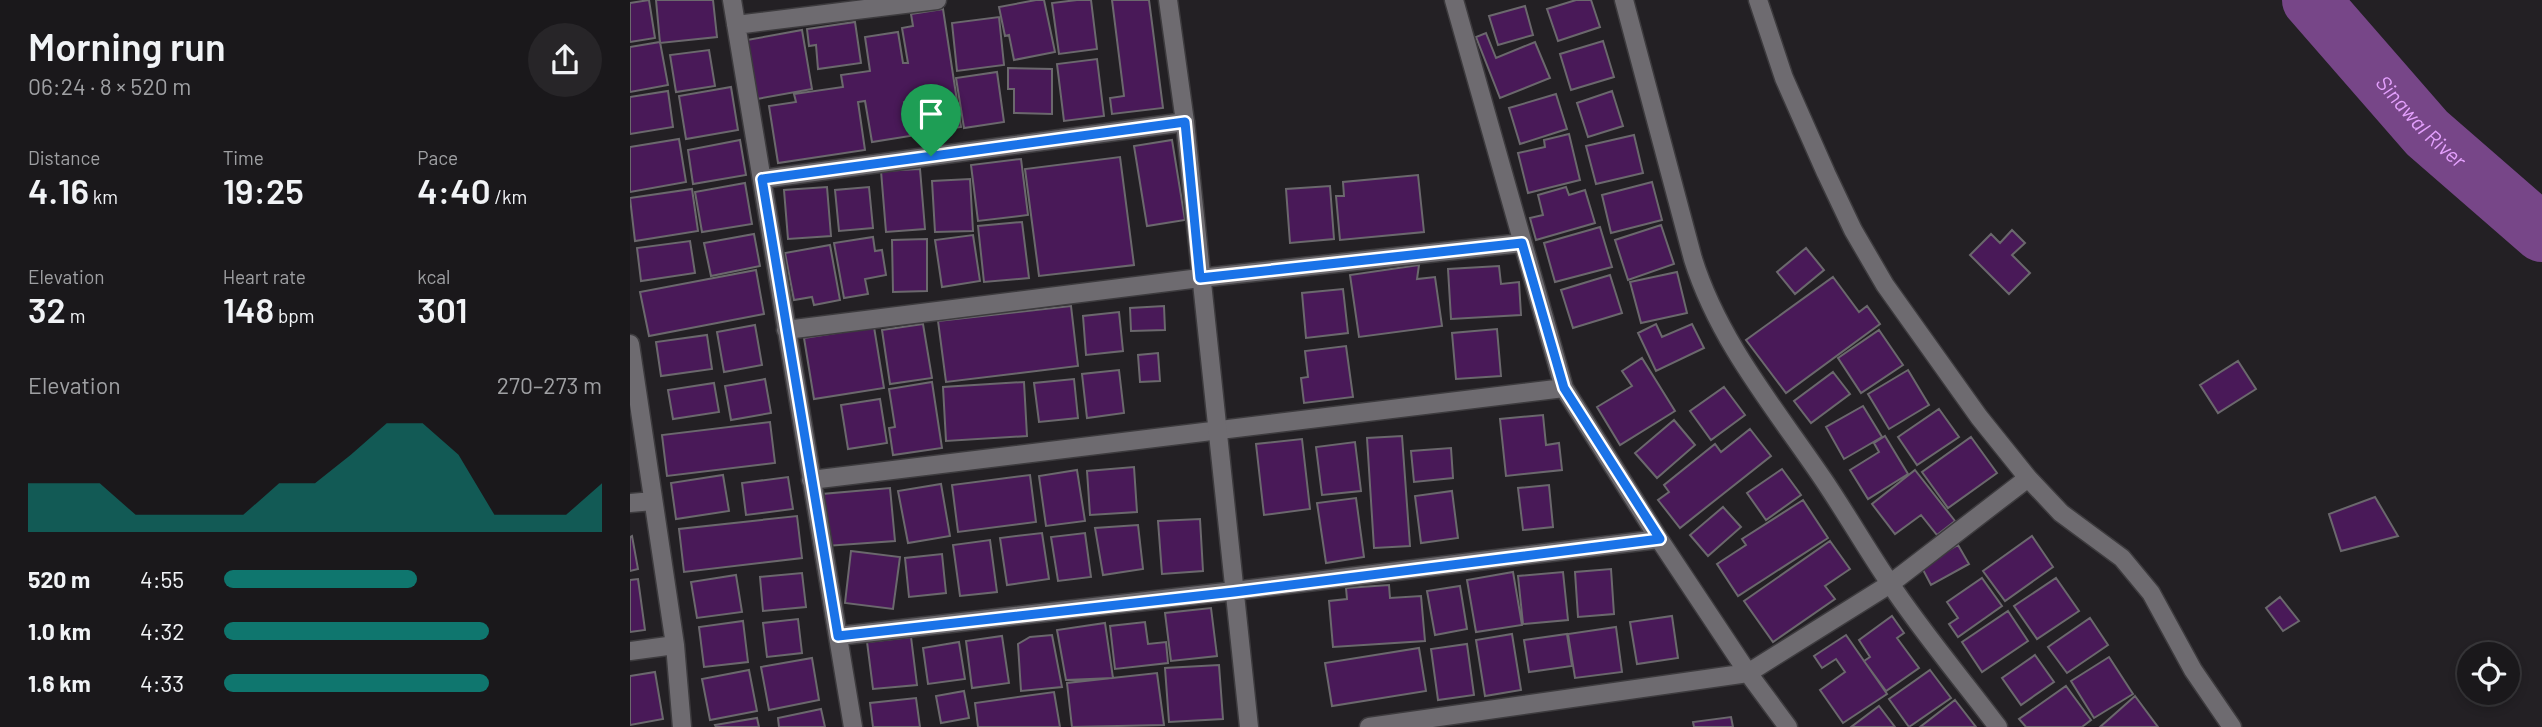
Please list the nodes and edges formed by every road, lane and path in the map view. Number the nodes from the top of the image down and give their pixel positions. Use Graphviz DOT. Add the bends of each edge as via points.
graph roads {
  1 [pos="732,0"];
  2 [pos="937,0"];
  3 [pos="1168,0"];
  4 [pos="1454,0"];
  5 [pos="1624,0"];
  6 [pos="1758,0"];
  7 [pos="736,25"];
  8 [pos="1185,122"];
  9 [pos="762,179"];
  10 [pos="1522,243"];
  11 [pos="1200,278"];
  12 [pos="786,330"];
  13 [pos="630,347"];
  14 [pos="1564,388"];
  15 [pos="1216,432"];
  16 [pos="2028,478"];
  17 [pos="811,480"];
  18 [pos="653,501"];
  19 [pos="630,503"];
  20 [pos="1660,539"];
  21 [pos="1890,584"];
  22 [pos="1234,592"];
  23 [pos="838,636"];
  24 [pos="675,645"];
  25 [pos="630,651"];
  26 [pos="1748,673"];
  27 [pos="682,727"];
  28 [pos="853,727"];
  29 [pos="1249,727"];
  30 [pos="1369,727"];
  31 [pos="1788,727"];
  32 [pos="1998,727"];
  33 [pos="2232,727"];
  1 -- 7 [label="street"];
  2 -- 7 [label="street"];
  3 -- 8 [label="street"];
  4 -- 10 [label="street"];
  5 -- 21 [label="street" via="1702,286 1747,370"];
  6 -- 16 [label="street" via="1784,78 1853,230 1920,338"];
  7 -- 9 [label="street"];
  8 -- 9 [label="street"];
  8 -- 11 [label="street"];
  9 -- 12 [label="street"];
  10 -- 11 [label="street"];
  10 -- 14 [label="street"];
  11 -- 12 [label="street"];
  11 -- 15 [label="street"];
  12 -- 17 [label="street"];
  13 -- 18 [label="street"];
  14 -- 15 [label="street"];
  14 -- 20 [label="street"];
  15 -- 17 [label="street"];
  15 -- 22 [label="street"];
  16 -- 21 [label="street"];
  16 -- 33 [label="street" via="2061,513 2122,558 2139,578"];
  17 -- 23 [label="street"];
  18 -- 19 [label="street"];
  18 -- 24 [label="street"];
  20 -- 22 [label="street"];
  20 -- 26 [label="street"];
  21 -- 26 [label="street"];
  21 -- 32 [label="street"];
  22 -- 23 [label="street"];
  22 -- 29 [label="street"];
  23 -- 28 [label="street"];
  24 -- 25 [label="street"];
  24 -- 27 [label="street"];
  26 -- 30 [label="street"];
  26 -- 31 [label="street"];
}
